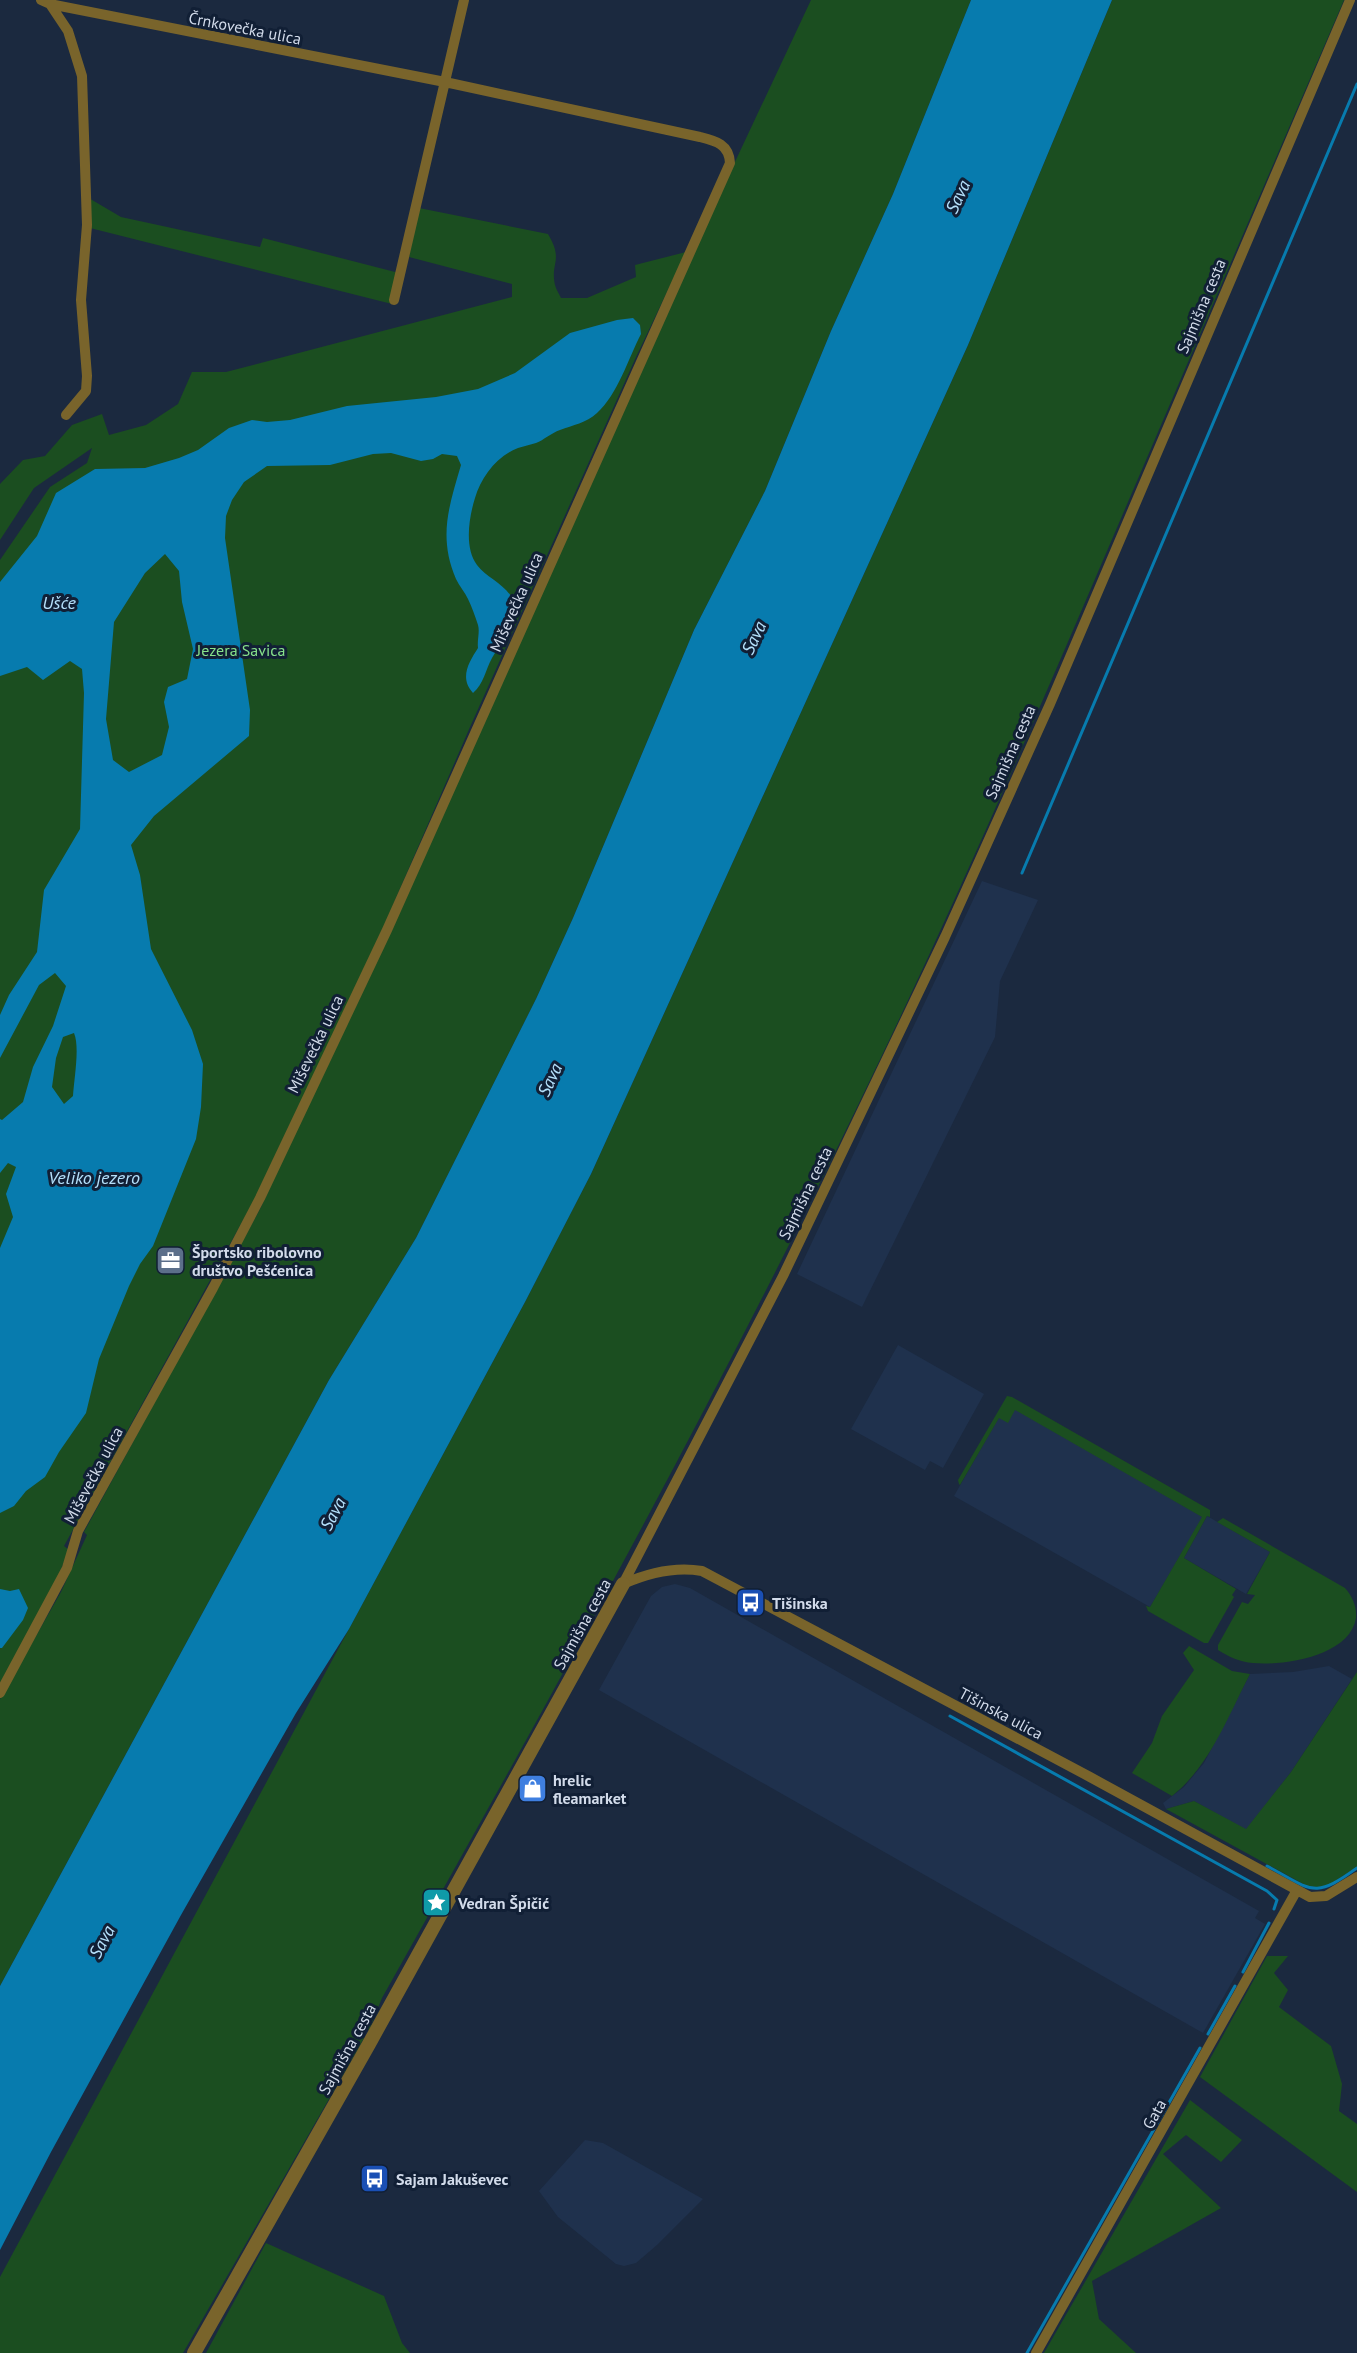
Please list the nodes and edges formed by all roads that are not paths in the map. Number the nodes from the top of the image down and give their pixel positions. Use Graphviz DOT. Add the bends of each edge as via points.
graph roads {
  1 [pos="464,0"];
  2 [pos="1350,0"];
  3 [pos="45,2"];
  4 [pos="444,82"];
  5 [pos="730,163"];
  6 [pos="394,300"];
  7 [pos="66,415"];
  8 [pos="623,1584"];
  9 [pos="0,1693"];
  10 [pos="1357,1877"];
  11 [pos="1297,1890"];
  12 [pos="194,2353"];
  13 [pos="1036,2353"];
  1 -- 4 [label="street"];
  2 -- 8 [label="street, Sajmišna cesta" via="1050,704 940,947 783,1276"];
  3 -- 4 [label="street, Črnkovečka ulica"];
  3 -- 7 [label="street" via="68,31 82,76 87,225 81,300 87,376 86,391"];
  4 -- 5 [label="street, Črnkovečka ulica" via="715,141 728,150"];
  4 -- 6 [label="street"];
  5 -- 9 [label="street, Miševečka ulica" via="387,930 260,1198 78,1531 67,1568"];
  8 -- 11 [label="street, Tišinska ulica" via="670,1570 702,1570"];
  8 -- 12 [label="street, Sajmišna cesta"];
  10 -- 11 [label="street, Tišinska ulica" via="1326,1896 1310,1897"];
  11 -- 13 [label="street, Gata"];
}
